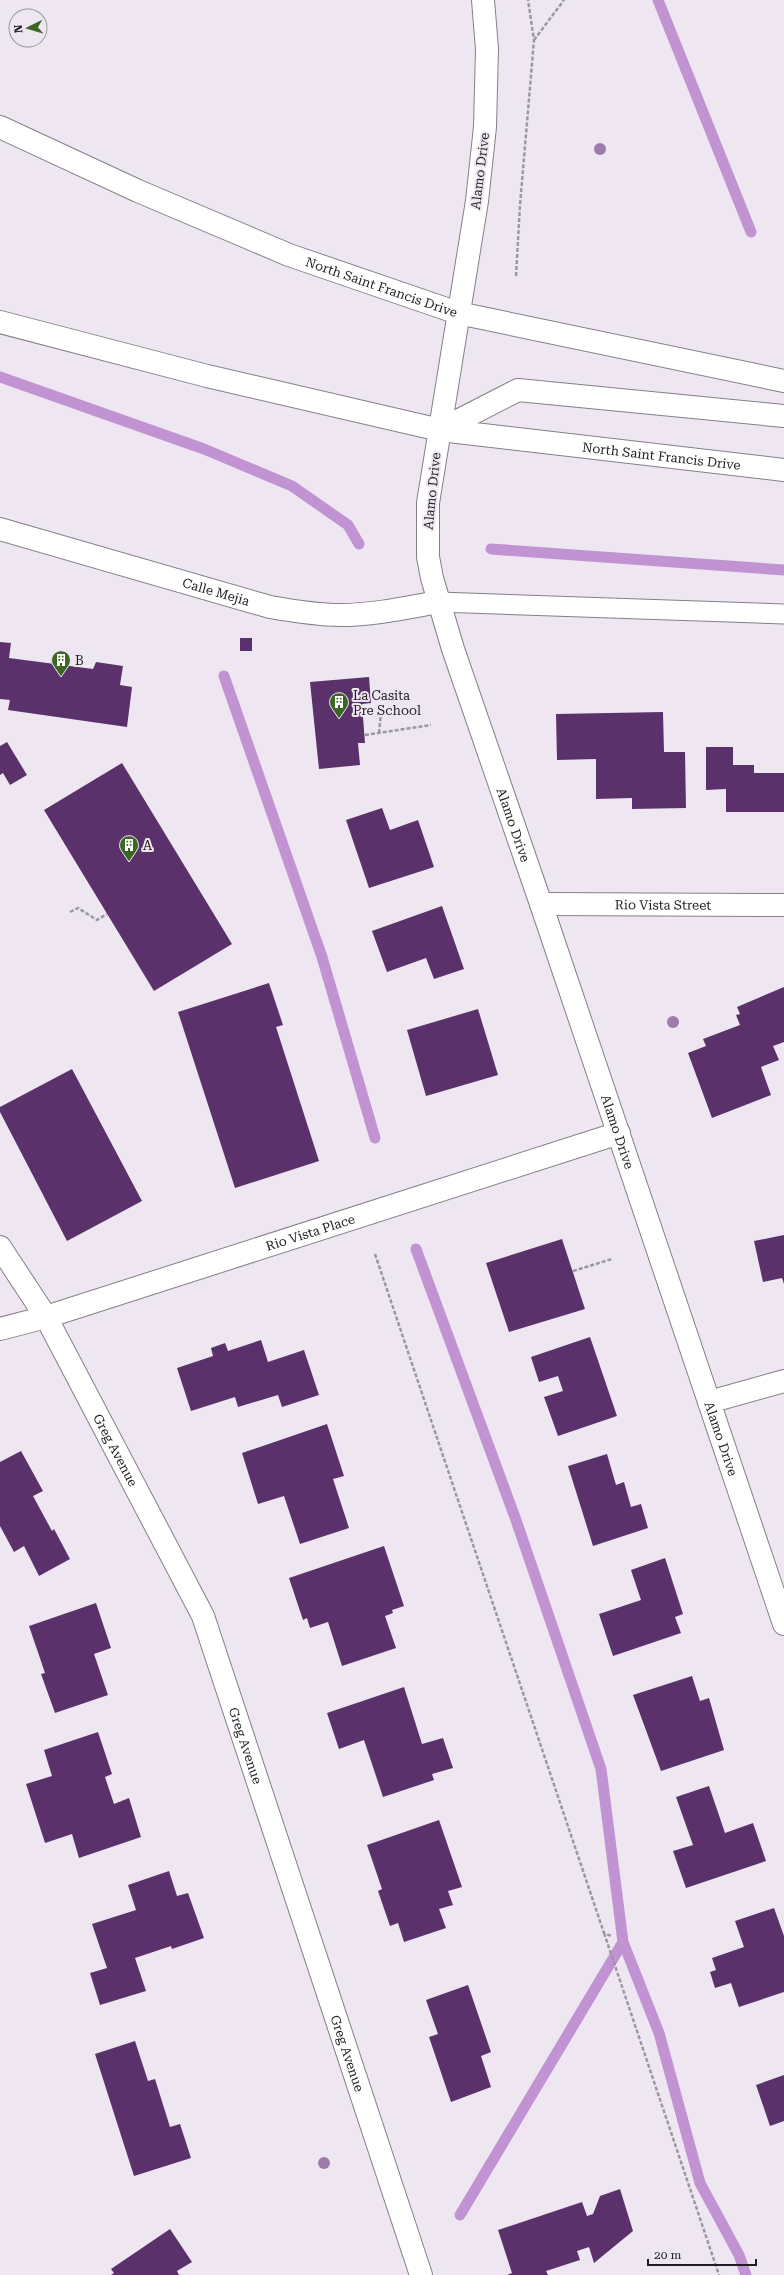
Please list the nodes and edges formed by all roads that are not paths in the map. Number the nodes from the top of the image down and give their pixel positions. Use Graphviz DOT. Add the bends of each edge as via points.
graph roads {
  1 [pos="483,0"];
  2 [pos="0,127"];
  3 [pos="458,313"];
  4 [pos="0,322"];
  5 [pos="784,381"];
  6 [pos="784,416"];
  7 [pos="440,430"];
  8 [pos="784,470"];
  9 [pos="0,529"];
  10 [pos="438,602"];
  11 [pos="784,614"];
  12 [pos="541,904"];
  13 [pos="784,905"];
  14 [pos="619,1133"];
  15 [pos="0,1247"];
  16 [pos="46,1318"];
  17 [pos="0,1329"];
  18 [pos="784,1381"];
  19 [pos="709,1402"];
  20 [pos="784,1624"];
  21 [pos="421,2275"];
  1 -- 3 [label="main road, Alamo Drive" via="487,49 485,127 477,200"];
  2 -- 3 [label="main road, North Saint Francis Drive" via="138,191 289,255"];
  3 -- 5 [label="main road, North Saint Francis Drive"];
  3 -- 7 [label="main road, Alamo Drive"];
  4 -- 7 [label="main road, North Saint Francis Drive" via="207,376"];
  6 -- 7 [label="main road" via="518,390"];
  7 -- 8 [label="main road, North Saint Francis Drive"];
  7 -- 10 [label="main road, Alamo Drive" via="428,516 428,557"];
  9 -- 10 [label="main road, Calle Mejia" via="270,607 319,614 361,614"];
  10 -- 11 [label="lane"];
  10 -- 12 [label="main road, Alamo Drive"];
  12 -- 13 [label="main road, Rio Vista Street"];
  12 -- 14 [label="main road, Alamo Drive"];
  14 -- 16 [label="main road, Rio Vista Place"];
  14 -- 19 [label="main road, Alamo Drive"];
  15 -- 16 [label="main road, Greg Avenue"];
  16 -- 17 [label="main road, Rio Vista Place"];
  16 -- 21 [label="main road, Greg Avenue" via="203,1616"];
  18 -- 19 [label="main road"];
  19 -- 20 [label="main road, Alamo Drive"];
}
